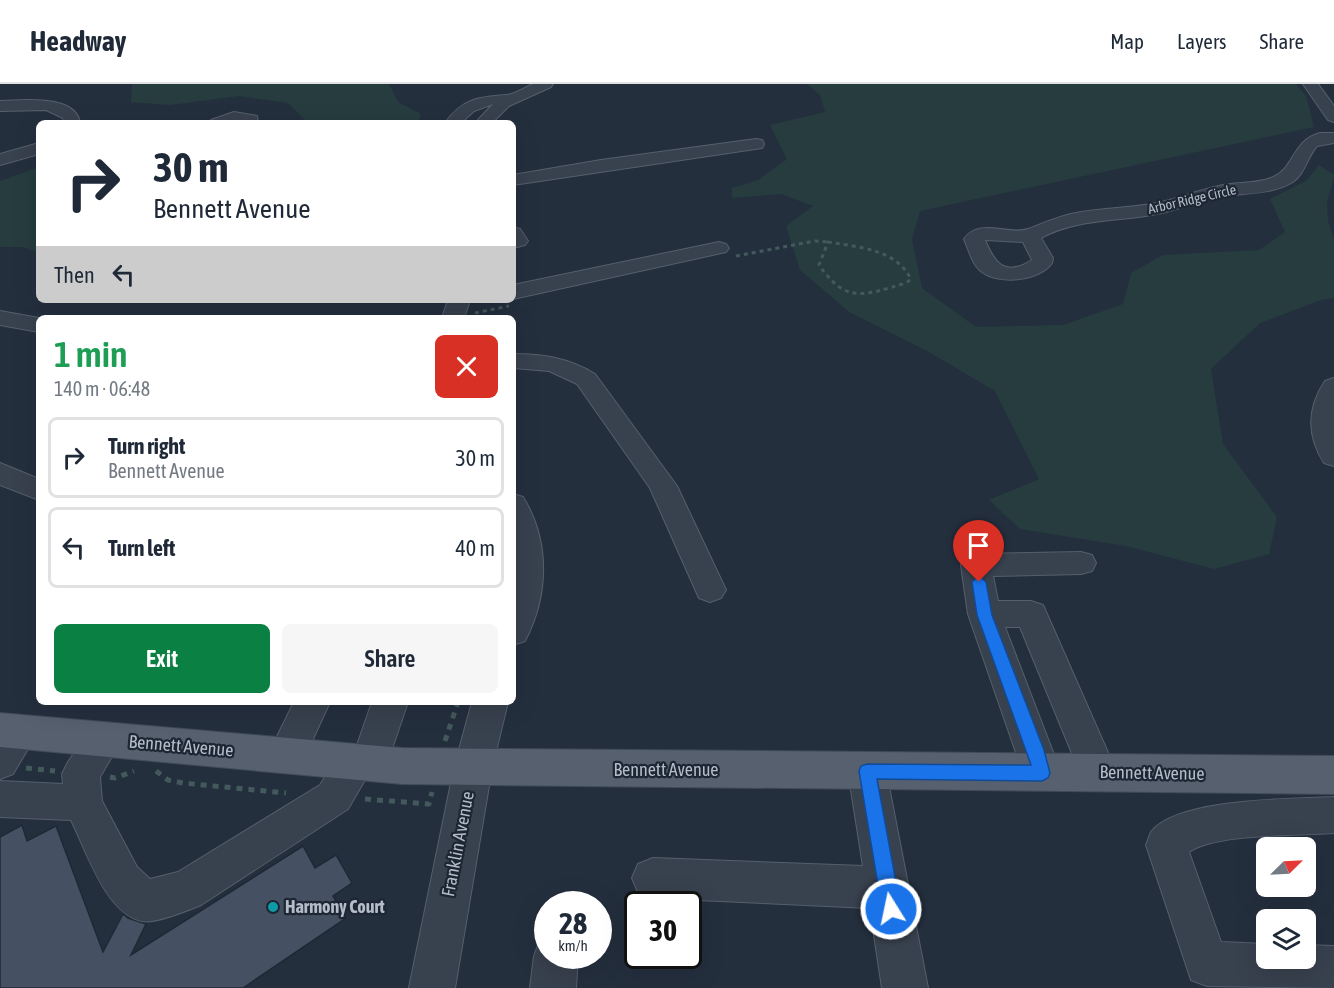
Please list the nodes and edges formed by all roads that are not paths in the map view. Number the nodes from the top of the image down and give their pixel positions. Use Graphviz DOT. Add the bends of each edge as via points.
graph roads {
  1 [pos="546,84"];
  2 [pos="1310,84"];
  3 [pos="508,99"];
  4 [pos="0,106"];
  5 [pos="1334,117"];
  6 [pos="72,120"];
  7 [pos="230,120"];
  8 [pos="251,120"];
  9 [pos="455,120"];
  10 [pos="485,120"];
  11 [pos="1334,138"];
  12 [pos="756,144"];
  13 [pos="36,149"];
  14 [pos="0,160"];
  15 [pos="516,179"];
  16 [pos="1030,236"];
  17 [pos="719,248"];
  18 [pos="516,291"];
  19 [pos="0,318"];
  20 [pos="36,325"];
  21 [pos="516,361"];
  22 [pos="1334,386"];
  23 [pos="1334,457"];
  24 [pos="0,472"];
  25 [pos="36,489"];
  26 [pos="516,509"];
  27 [pos="1081,563"];
  28 [pos="710,590"];
  29 [pos="984,615"];
  30 [pos="516,623"];
  31 [pos="311,705"];
  32 [pos="389,705"];
  33 [pos="489,705"];
  34 [pos="104,739"];
  35 [pos="11,748"];
  36 [pos="363,762"];
  37 [pos="473,768"];
  38 [pos="867,771"];
  39 [pos="1042,773"];
  40 [pos="1098,773"];
  41 [pos="287,774"];
  42 [pos="1334,775"];
  43 [pos="82,788"];
  44 [pos="0,799"];
  45 [pos="1334,815"];
  46 [pos="653,878"];
  47 [pos="888,888"];
  48 [pos="1334,968"];
  49 [pos="555,969"];
  50 [pos="432,988"];
  51 [pos="553,988"];
  52 [pos="905,988"];
  1 -- 3 [label="street"];
  2 -- 5 [label="street"];
  3 -- 9 [label="street" via="482,100"];
  3 -- 10 [label="street"];
  4 -- 6 [label="street" via="57,108"];
  7 -- 8 [label="street"];
  11 -- 16 [label="street, Arbor Ridge Circle" via="1315,139 1307,144 1296,171 1277,183 1220,191 1157,208 1065,221"];
  12 -- 15 [label="street"];
  13 -- 14 [label="street"];
  17 -- 18 [label="street"];
  19 -- 20 [label="street"];
  21 -- 28 [label="street" via="568,367 586,379 663,486"];
  22 -- 23 [label="street" via="1325,402 1323,417"];
  24 -- 25 [label="street"];
  26 -- 30 [label="street" via="528,539 530,560"];
  27 -- 29 [label="street" via="976,565"];
  29 -- 39 [label="street"];
  29 -- 40 [label="street" via="1030,614"];
  31 -- 41 [label="street"];
  32 -- 36 [label="street"];
  33 -- 37 [label="street, Franklin Avenue"];
  34 -- 35 [label="main road, Bennett Avenue"];
  34 -- 41 [label="main road, Bennett Avenue"];
  34 -- 43 [label="street"];
  36 -- 37 [label="main road, Bennett Avenue"];
  36 -- 41 [label="main road, Bennett Avenue"];
  36 -- 43 [label="street" via="334,797 186,890 144,901 122,881"];
  37 -- 38 [label="main road, Bennett Avenue"];
  37 -- 50 [label="street, Franklin Avenue"];
  38 -- 39 [label="main road, Bennett Avenue"];
  38 -- 47 [label="street"];
  39 -- 40 [label="main road, Bennett Avenue"];
  40 -- 42 [label="main road, Bennett Avenue"];
  43 -- 44 [label="street"];
  45 -- 48 [label="street" via="1224,822 1188,830 1166,845 1207,964"];
  46 -- 47 [label="street"];
  47 -- 52 [label="street"];
  49 -- 51 [label="street"];
}
